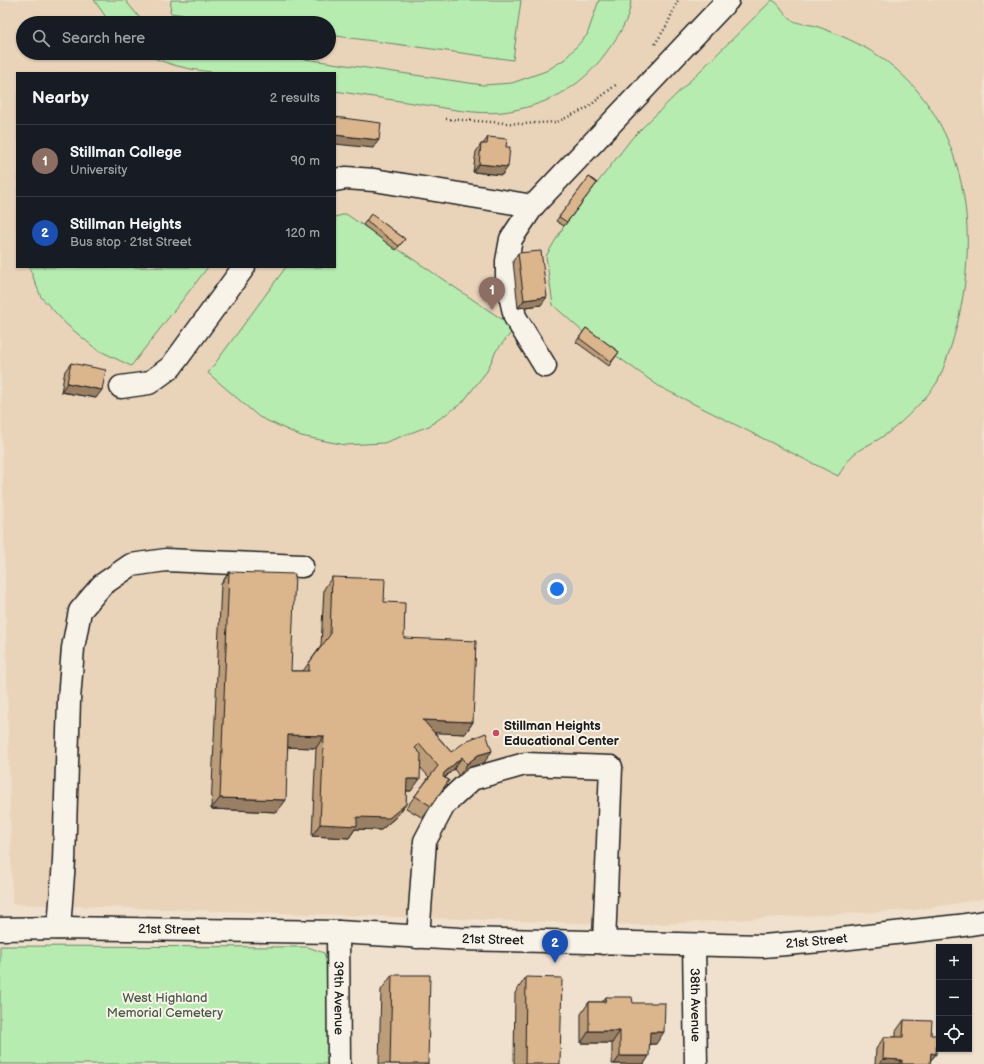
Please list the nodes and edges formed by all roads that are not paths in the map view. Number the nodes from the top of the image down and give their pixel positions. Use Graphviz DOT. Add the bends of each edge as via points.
graph roads {
  1 [pos="728,0"];
  2 [pos="336,180"];
  3 [pos="533,206"];
  4 [pos="243,268"];
  5 [pos="545,366"];
  6 [pos="121,387"];
  7 [pos="302,566"];
  8 [pos="984,922"];
  9 [pos="59,928"];
  10 [pos="0,929"];
  11 [pos="338,932"];
  12 [pos="418,937"];
  13 [pos="604,943"];
  14 [pos="694,945"];
  15 [pos="339,1064"];
  16 [pos="696,1064"];
  1 -- 3 [label="street"];
  2 -- 3 [label="street" via="374,180"];
  3 -- 5 [label="street" via="511,239 507,281 515,317"];
  4 -- 6 [label="street" via="171,367 149,383"];
  7 -- 9 [label="street" via="166,560 131,565 102,585 80,611 73,648 69,700 64,861"];
  8 -- 14 [label="street, 21st Street" via="763,946"];
  9 -- 10 [label="street, 21st Street"];
  9 -- 11 [label="street, 21st Street"];
  11 -- 12 [label="street, 21st Street"];
  11 -- 15 [label="street, 39th Avenue"];
  12 -- 13 [label="street, 21st Street"];
  12 -- 13 [label="street" via="425,841 444,805 472,778 525,764 611,767"];
  13 -- 14 [label="street, 21st Street"];
  14 -- 16 [label="street, 38th Avenue"];
}
